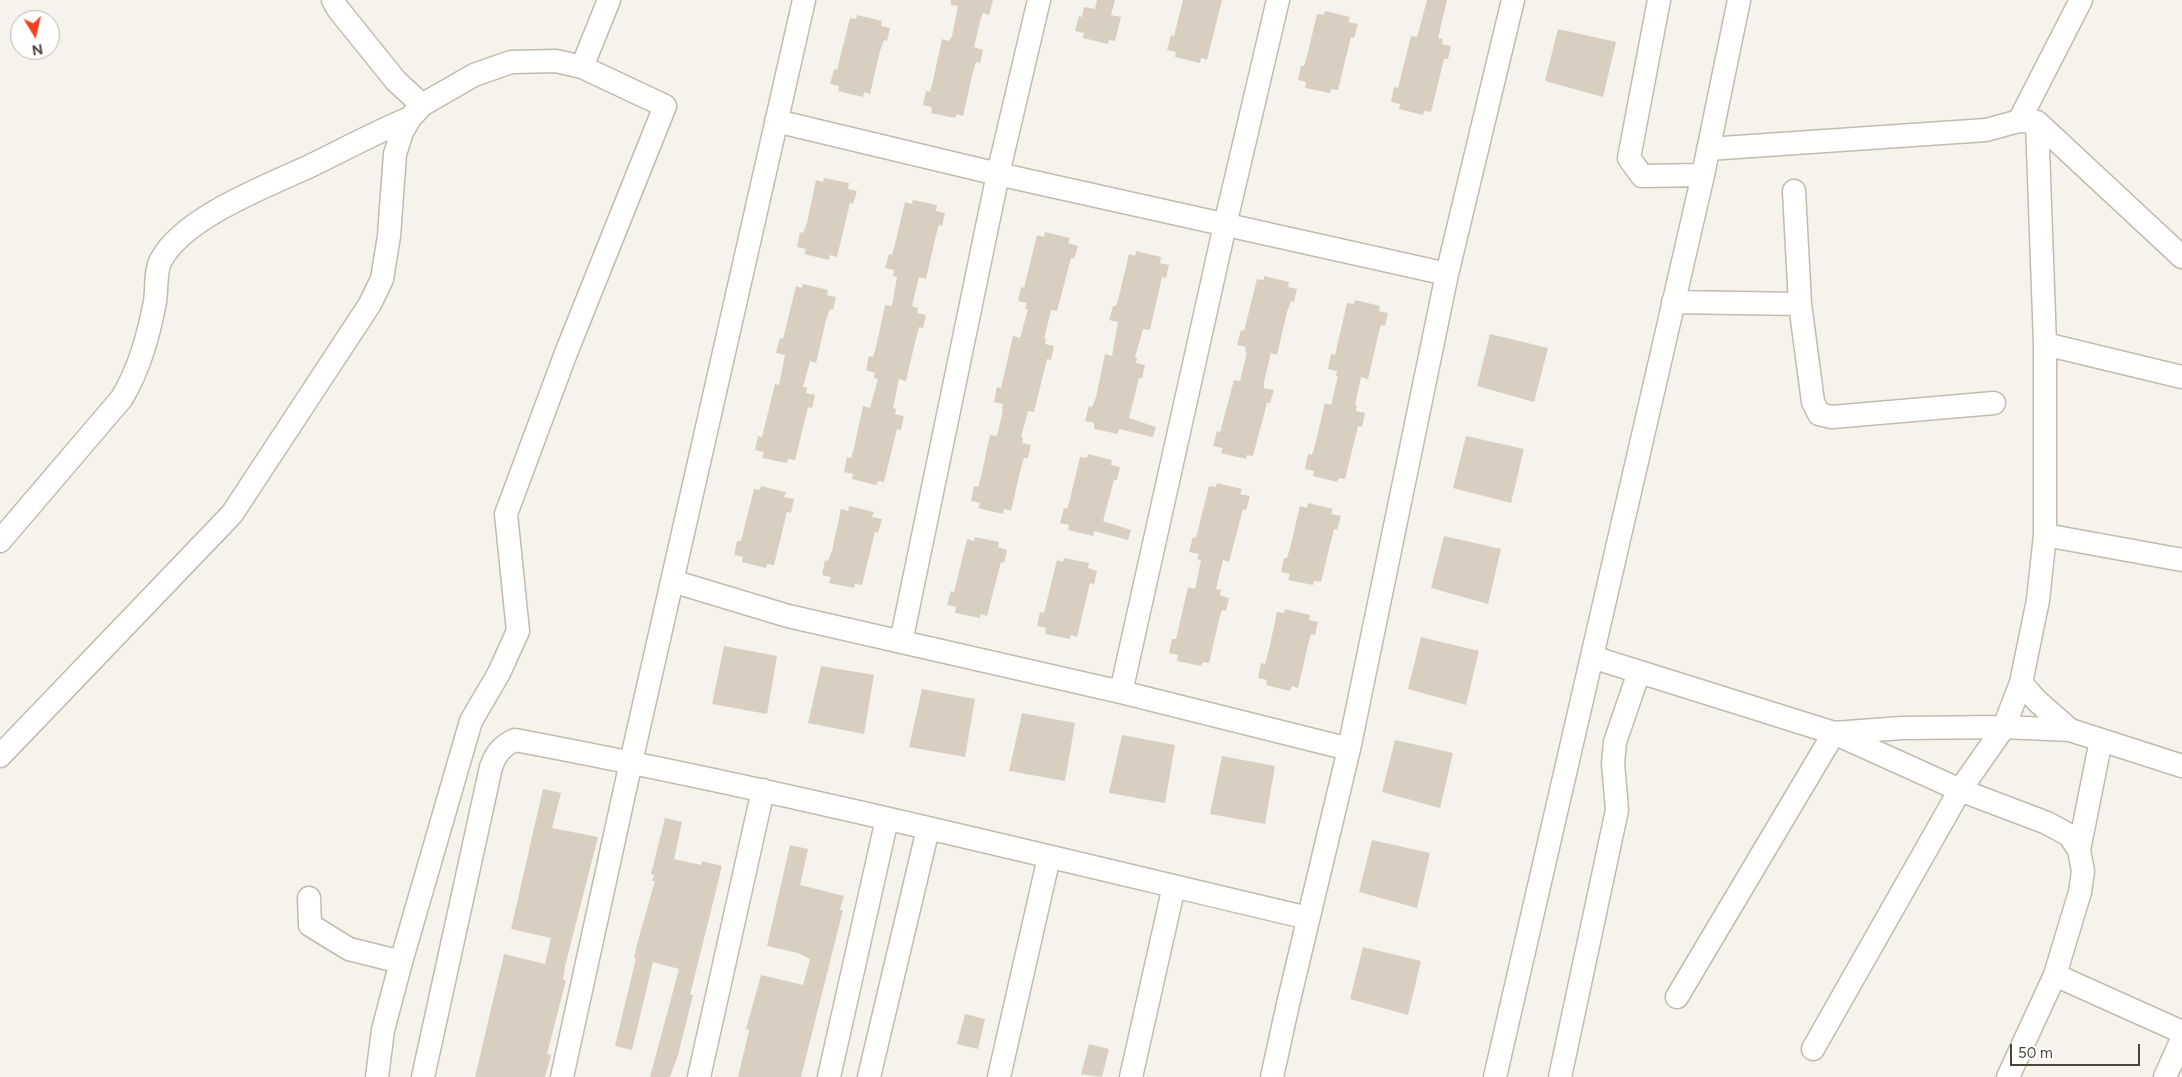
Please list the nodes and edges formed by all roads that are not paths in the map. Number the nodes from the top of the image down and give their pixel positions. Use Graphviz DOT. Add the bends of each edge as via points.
graph roads {
  1 [pos="333,0"];
  2 [pos="609,0"];
  3 [pos="804,0"];
  4 [pos="1038,0"];
  5 [pos="1278,0"];
  6 [pos="1513,0"];
  7 [pos="1659,0"];
  8 [pos="1739,0"];
  9 [pos="2081,0"];
  10 [pos="582,67"];
  11 [pos="416,112"];
  12 [pos="776,121"];
  13 [pos="2028,121"];
  14 [pos="1708,149"];
  15 [pos="998,174"];
  16 [pos="1702,175"];
  17 [pos="1794,191"];
  18 [pos="1224,225"];
  19 [pos="2182,257"];
  20 [pos="1446,274"];
  21 [pos="1673,302"];
  22 [pos="1800,304"];
  23 [pos="2044,344"];
  24 [pos="2182,377"];
  25 [pos="1994,403"];
  26 [pos="2045,535"];
  27 [pos="0,541"];
  28 [pos="2182,560"];
  29 [pos="672,581"];
  30 [pos="901,642"];
  31 [pos="1592,658"];
  32 [pos="1639,672"];
  33 [pos="2021,683"];
  34 [pos="1121,692"];
  35 [pos="2004,727"];
  36 [pos="2070,730"];
  37 [pos="1834,733"];
  38 [pos="2101,740"];
  39 [pos="1349,748"];
  40 [pos="0,756"];
  41 [pos="631,762"];
  42 [pos="2182,766"];
  43 [pos="762,790"];
  44 [pos="1960,790"];
  45 [pos="888,819"];
  46 [pos="928,829"];
  47 [pos="2079,850"];
  48 [pos="1050,857"];
  49 [pos="1174,886"];
  50 [pos="308,898"];
  51 [pos="1308,918"];
  52 [pos="401,962"];
  53 [pos="2055,975"];
  54 [pos="1677,996"];
  55 [pos="2182,1032"];
  56 [pos="2182,1039"];
  57 [pos="1813,1049"];
  58 [pos="377,1077"];
  59 [pos="423,1077"];
  60 [pos="562,1077"];
  61 [pos="699,1077"];
  62 [pos="829,1077"];
  63 [pos="869,1077"];
  64 [pos="999,1077"];
  65 [pos="1131,1077"];
  66 [pos="1272,1077"];
  67 [pos="1495,1077"];
  68 [pos="1560,1077"];
  69 [pos="2008,1077"];
  70 [pos="2165,1077"];
  1 -- 11 [label="street"];
  2 -- 10 [label="street"];
  3 -- 12 [label="street"];
  4 -- 15 [label="street"];
  5 -- 18 [label="street"];
  6 -- 20 [label="street"];
  7 -- 16 [label="street" via="1629,158 1642,176"];
  8 -- 14 [label="street"];
  9 -- 13 [label="street"];
  10 -- 11 [label="street" via="556,62 511,62 474,75"];
  10 -- 52 [label="street" via="665,106 566,353 506,514 518,630 503,665 471,721"];
  11 -- 27 [label="street" via="222,208 191,228 170,249 160,262 145,351 136,374 122,398"];
  11 -- 40 [label="street" via="402,132 395,154 389,236 382,279 370,304 232,514"];
  12 -- 15 [label="street"];
  12 -- 29 [label="street"];
  13 -- 14 [label="street" via="1986,130"];
  13 -- 19 [label="street"];
  13 -- 23 [label="street"];
  14 -- 16 [label="street"];
  15 -- 18 [label="street"];
  15 -- 30 [label="street"];
  16 -- 21 [label="street"];
  17 -- 22 [label="street"];
  18 -- 20 [label="street"];
  18 -- 34 [label="street"];
  20 -- 39 [label="street"];
  21 -- 22 [label="street"];
  21 -- 31 [label="street"];
  22 -- 25 [label="street" via="1813,402 1819,414 1832,416"];
  23 -- 24 [label="street"];
  23 -- 26 [label="street"];
  26 -- 28 [label="street"];
  26 -- 33 [label="street" via="2038,600"];
  29 -- 30 [label="street" via="788,616"];
  29 -- 41 [label="street"];
  30 -- 34 [label="street"];
  31 -- 32 [label="street"];
  31 -- 67 [label="street"];
  32 -- 37 [label="street"];
  32 -- 68 [label="street" via="1616,742 1613,763 1617,810"];
  33 -- 35 [label="street"];
  33 -- 36 [label="street"];
  34 -- 39 [label="street"];
  35 -- 36 [label="street"];
  35 -- 37 [label="street" via="1902,728"];
  35 -- 44 [label="street"];
  36 -- 38 [label="street"];
  37 -- 44 [label="street"];
  37 -- 54 [label="street"];
  38 -- 42 [label="street"];
  38 -- 47 [label="street"];
  39 -- 51 [label="street"];
  41 -- 43 [label="street"];
  41 -- 59 [label="street" via="515,740 495,754"];
  41 -- 60 [label="street"];
  43 -- 45 [label="street"];
  43 -- 61 [label="street"];
  44 -- 47 [label="street" via="2047,823 2069,835"];
  44 -- 57 [label="street"];
  45 -- 46 [label="street"];
  45 -- 62 [label="street"];
  46 -- 48 [label="street"];
  46 -- 63 [label="street"];
  47 -- 53 [label="street" via="2083,871 2080,892"];
  48 -- 49 [label="street"];
  48 -- 64 [label="street"];
  49 -- 51 [label="street"];
  49 -- 65 [label="street"];
  50 -- 52 [label="street" via="310,925 350,949"];
  51 -- 66 [label="street"];
  52 -- 58 [label="street" via="384,1030"];
  53 -- 55 [label="street"];
  53 -- 69 [label="street"];
  56 -- 70 [label="street"];
}
